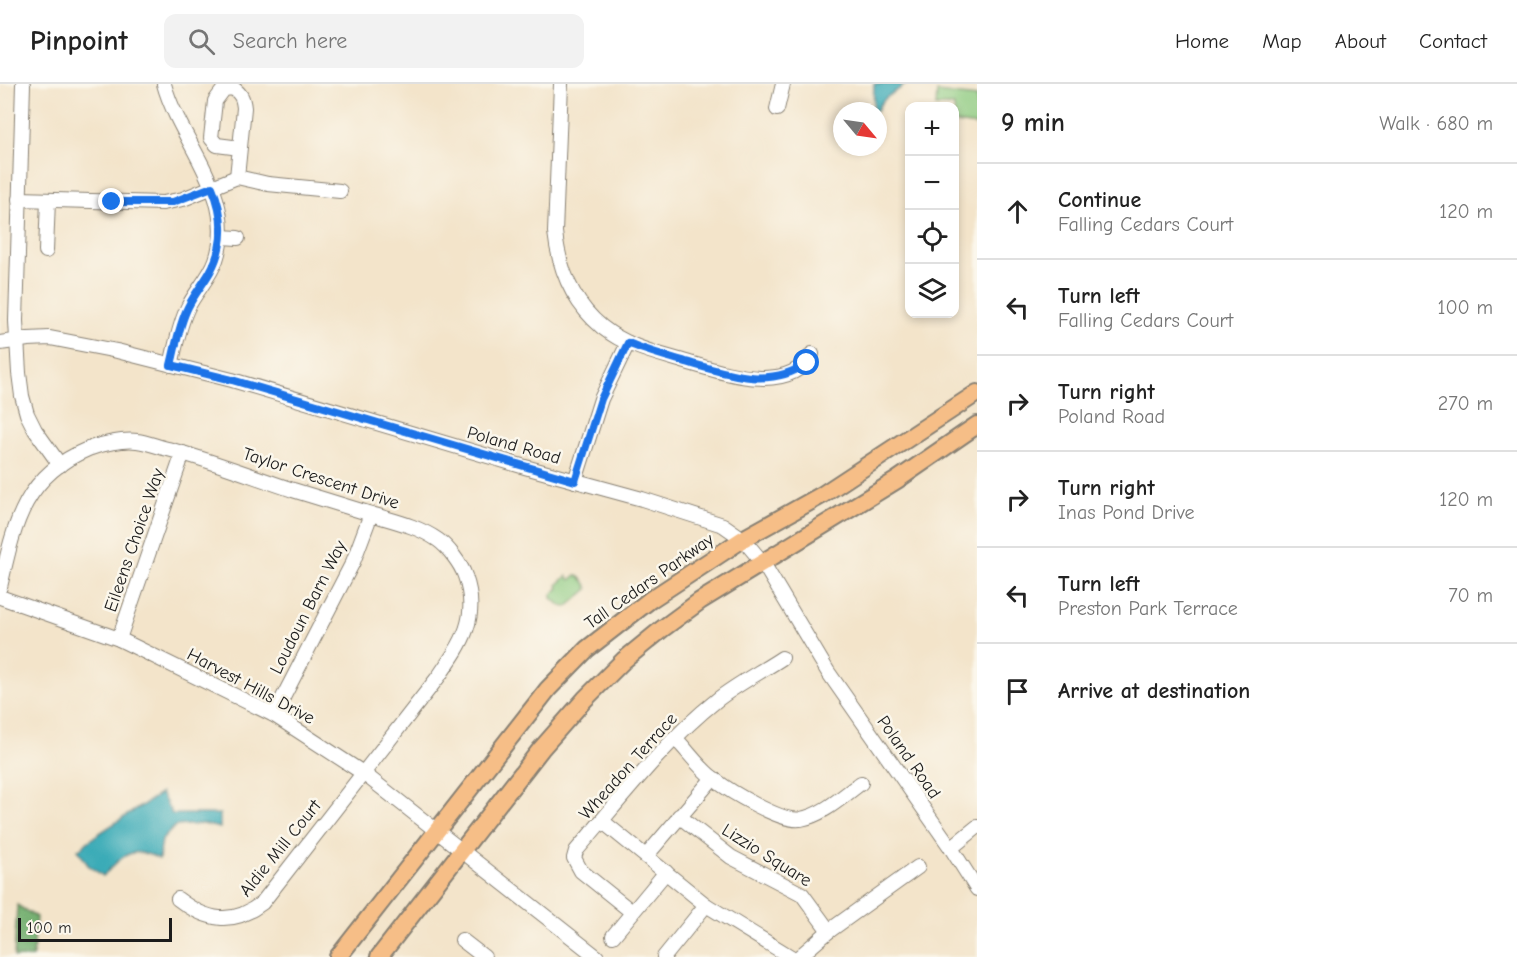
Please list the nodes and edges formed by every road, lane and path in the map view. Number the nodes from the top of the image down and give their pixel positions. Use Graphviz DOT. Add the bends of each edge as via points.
graph roads {
  1 [pos="23,84"];
  2 [pos="164,84"];
  3 [pos="561,84"];
  4 [pos="783,84"];
  5 [pos="777,109"];
  6 [pos="240,148"];
  7 [pos="237,177"];
  8 [pos="212,187"];
  9 [pos="340,191"];
  10 [pos="19,199"];
  11 [pos="48,200"];
  12 [pos="221,237"];
  13 [pos="238,238"];
  14 [pos="46,251"];
  15 [pos="17,340"];
  16 [pos="0,343"];
  17 [pos="628,343"];
  18 [pos="812,354"];
  19 [pos="171,365"];
  20 [pos="977,393"];
  21 [pos="977,425"];
  22 [pos="183,453"];
  23 [pos="60,465"];
  24 [pos="575,481"];
  25 [pos="371,514"];
  26 [pos="743,539"];
  27 [pos="763,563"];
  28 [pos="0,587"];
  29 [pos="0,597"];
  30 [pos="119,639"];
  31 [pos="782,658"];
  32 [pos="274,714"];
  33 [pos="675,738"];
  34 [pos="363,773"];
  35 [pos="713,778"];
  36 [pos="861,783"];
  37 [pos="679,816"];
  38 [pos="602,821"];
  39 [pos="977,827"];
  40 [pos="437,830"];
  41 [pos="951,848"];
  42 [pos="462,849"];
  43 [pos="647,855"];
  44 [pos="918,867"];
  45 [pos="666,872"];
  46 [pos="977,890"];
  47 [pos="178,899"];
  48 [pos="706,905"];
  49 [pos="632,912"];
  50 [pos="829,931"];
  51 [pos="613,936"];
  52 [pos="462,940"];
  53 [pos="338,957"];
  54 [pos="379,957"];
  55 [pos="484,957"];
  56 [pos="597,957"];
  57 [pos="664,957"];
  58 [pos="791,957"];
  59 [pos="799,957"];
  1 -- 10 [label="street"];
  2 -- 8 [label="street"];
  3 -- 17 [label="street" via="557,250 577,300 602,327"];
  4 -- 5 [label="street"];
  6 -- 7 [label="street"];
  7 -- 8 [label="street"];
  7 -- 9 [label="street"];
  8 -- 11 [label="street" via="163,203"];
  8 -- 12 [label="street" via="220,210"];
  10 -- 11 [label="street"];
  10 -- 15 [label="street"];
  11 -- 14 [label="street"];
  12 -- 13 [label="street"];
  12 -- 19 [label="street" via="215,261 187,308"];
  15 -- 16 [label="street, Poland Road"];
  15 -- 19 [label="street, Poland Road" via="50,338"];
  15 -- 23 [label="street" via="27,414"];
  17 -- 18 [label="street" via="745,377 782,376 807,363"];
  17 -- 24 [label="street" via="598,406"];
  19 -- 24 [label="street, Poland Road"];
  20 -- 26 [label="main road, Tall Cedars Parkway" via="822,495"];
  21 -- 27 [label="main road"];
  22 -- 23 [label="street, Taylor Crescent Drive" via="137,441 89,449"];
  22 -- 25 [label="street, Taylor Crescent Drive"];
  22 -- 30 [label="street, Eileens Choice Way"];
  23 -- 28 [label="street, Taylor Crescent Drive" via="40,482 24,506 14,528"];
  24 -- 26 [label="street, Poland Road" via="710,520"];
  25 -- 32 [label="street, Loudoun Barn Way" via="353,562"];
  25 -- 34 [label="street, Taylor Crescent Drive" via="410,525 440,542 465,575 471,617 462,643"];
  26 -- 27 [label="street, Poland Road"];
  26 -- 40 [label="main road, Tall Cedars Parkway" via="650,600 587,649 549,689"];
  27 -- 41 [label="street, Poland Road" via="828,672"];
  27 -- 42 [label="main road" via="700,601 624,660 541,749"];
  29 -- 30 [label="street, Harvest Hills Drive"];
  30 -- 32 [label="street, Harvest Hills Drive"];
  31 -- 33 [label="street, Wheadon Terrace" via="719,699"];
  32 -- 34 [label="street, Harvest Hills Drive"];
  33 -- 35 [label="street"];
  33 -- 38 [label="street, Wheadon Terrace"];
  34 -- 40 [label="street, Harvest Hills Drive"];
  34 -- 47 [label="street, Aldie Mill Court" via="262,903 248,914 209,917"];
  35 -- 36 [label="street" via="741,798 798,820 812,816"];
  35 -- 37 [label="street"];
  37 -- 43 [label="street"];
  37 -- 50 [label="street, Lizzio Square" via="731,857 802,894"];
  38 -- 43 [label="street"];
  38 -- 49 [label="street, Wheadon Terrace" via="574,858 581,871"];
  39 -- 41 [label="street"];
  40 -- 42 [label="street, Harvest Hills Drive"];
  40 -- 53 [label="main road, Tall Cedars Parkway"];
  41 -- 46 [label="street, Poland Road"];
  42 -- 54 [label="main road"];
  42 -- 56 [label="street, Harvest Hills Drive"];
  43 -- 45 [label="street"];
  44 -- 50 [label="street"];
  45 -- 48 [label="street"];
  45 -- 49 [label="street"];
  48 -- 57 [label="street"];
  48 -- 58 [label="street"];
  49 -- 51 [label="street"];
  50 -- 59 [label="street"];
  52 -- 55 [label="street"];
}
